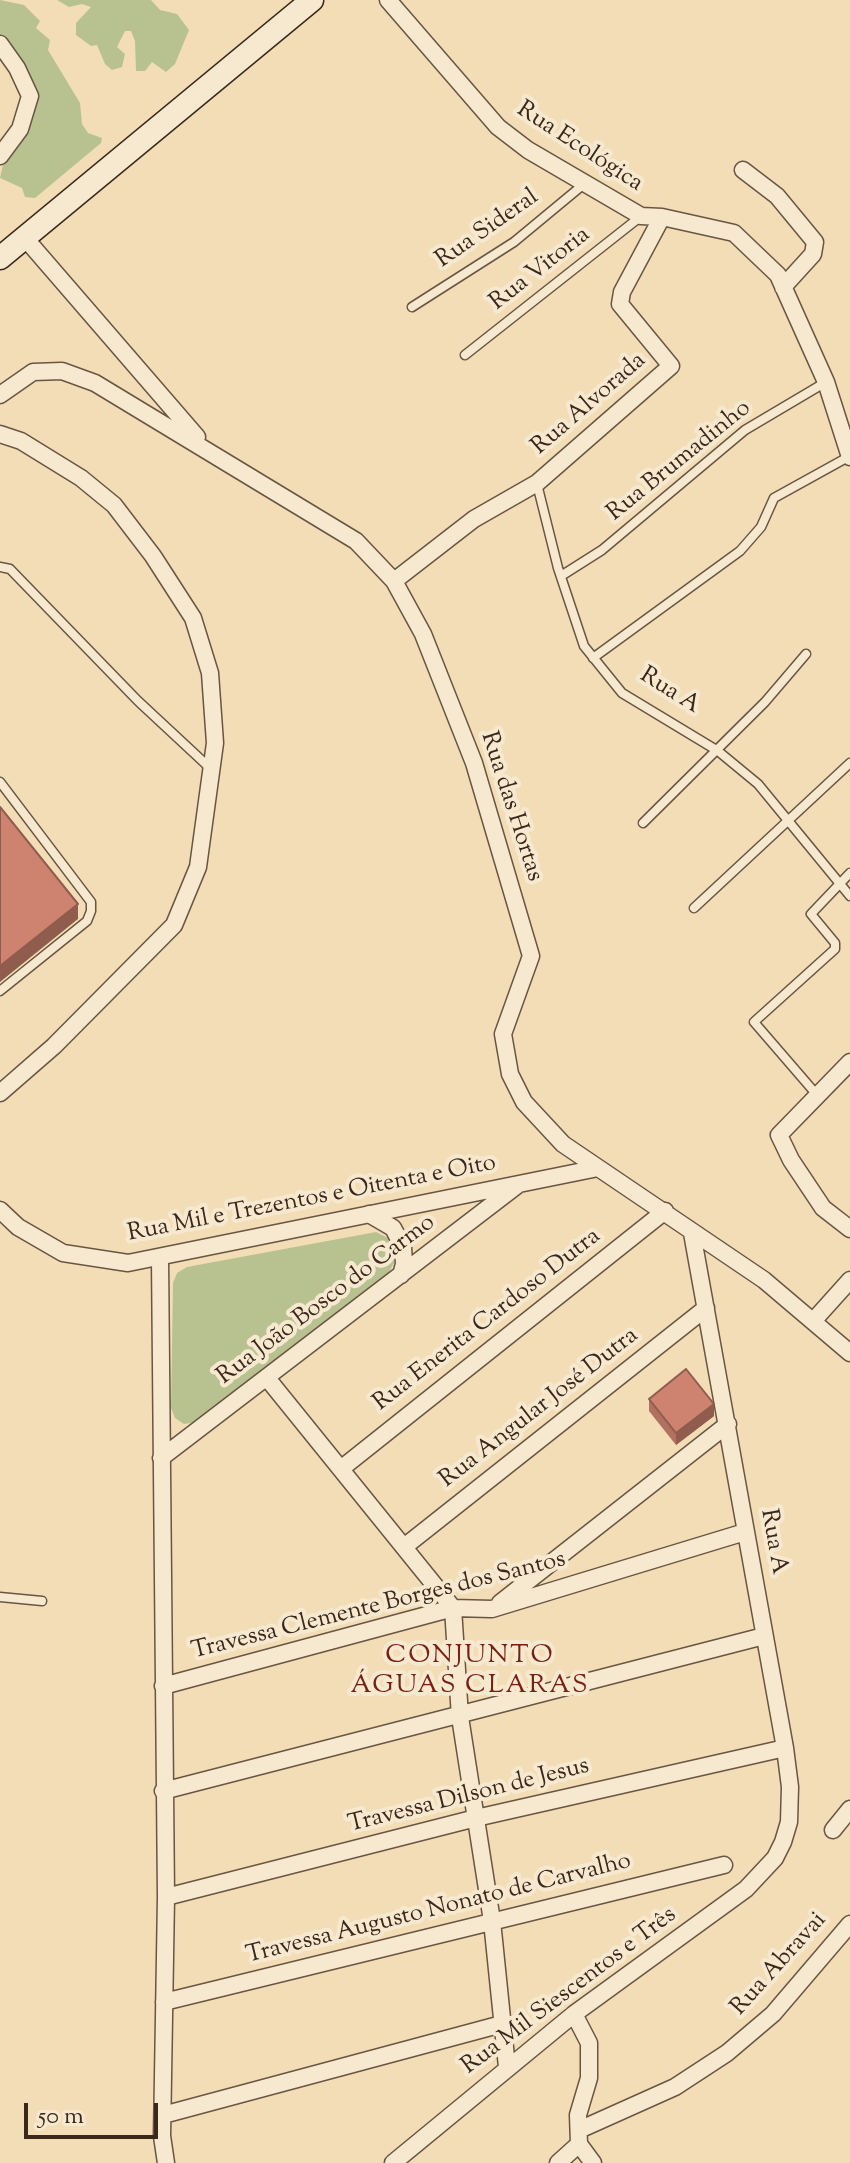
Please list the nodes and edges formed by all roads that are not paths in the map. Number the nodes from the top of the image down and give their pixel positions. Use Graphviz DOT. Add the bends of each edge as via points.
graph roads {
  1 [pos="312,0"];
  2 [pos="388,0"];
  3 [pos="0,44"];
  4 [pos="0,156"];
  5 [pos="743,170"];
  6 [pos="585,183"];
  7 [pos="641,216"];
  8 [pos="662,217"];
  9 [pos="25,238"];
  10 [pos="0,258"];
  11 [pos="783,287"];
  12 [pos="412,307"];
  13 [pos="465,355"];
  14 [pos="826,382"];
  15 [pos="0,395"];
  16 [pos="0,434"];
  17 [pos="206,448"];
  18 [pos="850,456"];
  19 [pos="537,483"];
  20 [pos="0,567"];
  21 [pos="561,576"];
  22 [pos="394,581"];
  23 [pos="806,654"];
  24 [pos="593,658"];
  25 [pos="718,751"];
  26 [pos="850,763"];
  27 [pos="214,771"];
  28 [pos="0,782"];
  29 [pos="788,820"];
  30 [pos="643,823"];
  31 [pos="850,873"];
  32 [pos="840,883"];
  33 [pos="850,896"];
  34 [pos="694,908"];
  35 [pos="0,991"];
  36 [pos="850,1062"];
  37 [pos="0,1093"];
  38 [pos="817,1095"];
  39 [pos="598,1168"];
  40 [pos="522,1182"];
  41 [pos="0,1210"];
  42 [pos="665,1211"];
  43 [pos="369,1214"];
  44 [pos="850,1228"];
  45 [pos="692,1233"];
  46 [pos="160,1258"];
  47 [pos="401,1275"];
  48 [pos="850,1280"];
  49 [pos="706,1308"];
  50 [pos="815,1319"];
  51 [pos="850,1353"];
  52 [pos="267,1378"];
  53 [pos="728,1424"];
  54 [pos="161,1458"];
  55 [pos="342,1468"];
  56 [pos="745,1532"];
  57 [pos="404,1547"];
  58 [pos="0,1597"];
  59 [pos="42,1601"];
  60 [pos="453,1608"];
  61 [pos="492,1609"];
  62 [pos="764,1636"];
  63 [pos="163,1686"];
  64 [pos="460,1717"];
  65 [pos="785,1748"];
  66 [pos="163,1791"];
  67 [pos="850,1809"];
  68 [pos="476,1818"];
  69 [pos="833,1830"];
  70 [pos="775,1858"];
  71 [pos="724,1865"];
  72 [pos="166,1897"];
  73 [pos="492,1921"];
  74 [pos="850,1924"];
  75 [pos="164,2002"];
  76 [pos="574,2014"];
  77 [pos="502,2024"];
  78 [pos="507,2067"];
  79 [pos="163,2115"];
  80 [pos="579,2137"];
  81 [pos="166,2163"];
  82 [pos="393,2163"];
  83 [pos="558,2163"];
  84 [pos="593,2163"];
  1 -- 9 [label="street"];
  2 -- 6 [label="street, Rua Ecológica" via="498,127"];
  3 -- 4 [label="street" via="30,96 20,129"];
  5 -- 11 [label="street" via="777,196 816,248"];
  6 -- 7 [label="street, Rua Ecológica"];
  6 -- 12 [label="lane, Rua Sideral" via="514,242"];
  7 -- 8 [label="street, Rua Ecológica"];
  7 -- 13 [label="lane, Rua Vitoria"];
  8 -- 11 [label="street, Rua Ecológica" via="734,233 778,275"];
  8 -- 19 [label="street, Rua Alvorada" via="620,304 671,366"];
  9 -- 10 [label="street"];
  9 -- 17 [label="street"];
  11 -- 14 [label="street, Rua Ecológica"];
  14 -- 18 [label="street, Rua Ecológica"];
  14 -- 21 [label="lane, Rua Brumadinho" via="745,430 602,550"];
  15 -- 17 [label="street, Rua das Hortas" via="33,372 62,371 95,383"];
  16 -- 27 [label="street" via="81,478 114,505 193,618 210,673"];
  17 -- 22 [label="street, Rua das Hortas" via="356,541"];
  18 -- 24 [label="lane" via="774,498 761,527 740,551"];
  19 -- 21 [label="lane, Rua A"];
  19 -- 22 [label="street, Rua Alvorada" via="474,519"];
  20 -- 27 [label="lane" via="10,569"];
  21 -- 24 [label="lane, Rua A" via="584,646"];
  22 -- 39 [label="street, Rua das Hortas" via="423,634 474,763 531,956 503,1034 510,1074 524,1102 563,1144"];
  23 -- 25 [label="lane"];
  24 -- 25 [label="lane, Rua A" via="622,693"];
  25 -- 29 [label="lane, Rua A" via="758,784"];
  25 -- 30 [label="lane"];
  26 -- 29 [label="lane"];
  27 -- 37 [label="street" via="198,867 174,925 65,1036"];
  28 -- 35 [label="lane" via="91,902 91,911 87,921"];
  29 -- 32 [label="lane, Rua A"];
  29 -- 34 [label="lane"];
  31 -- 32 [label="lane"];
  32 -- 33 [label="lane, Rua A"];
  32 -- 38 [label="lane" via="811,914 835,949 754,1022"];
  36 -- 38 [label="street"];
  38 -- 44 [label="street" via="779,1135 823,1208"];
  39 -- 40 [label="street, Rua Mil e Trezentos e Oitenta e Oito"];
  39 -- 42 [label="street, Rua das Hortas"];
  40 -- 43 [label="street, Rua Mil e Trezentos e Oitenta e Oito"];
  40 -- 47 [label="street, Rua João Bosco do Carmo"];
  41 -- 46 [label="street, Rua Mil e Trezentos e Oitenta e Oito" via="63,1253 128,1263"];
  42 -- 45 [label="street, Rua das Hortas"];
  42 -- 55 [label="street, Rua Enerita Cardoso Dutra"];
  43 -- 46 [label="street, Rua Mil e Trezentos e Oitenta e Oito"];
  43 -- 47 [label="street" via="393,1228 403,1247"];
  45 -- 49 [label="street, Rua A"];
  45 -- 50 [label="street, Rua das Hortas"];
  46 -- 54 [label="street"];
  47 -- 52 [label="street, Rua João Bosco do Carmo"];
  48 -- 50 [label="street"];
  49 -- 53 [label="street, Rua A"];
  49 -- 57 [label="street, Rua Angular José Dutra"];
  50 -- 51 [label="street, Rua das Hortas"];
  52 -- 54 [label="street, Rua João Bosco do Carmo"];
  52 -- 55 [label="street"];
  53 -- 56 [label="street, Rua A"];
  53 -- 61 [label="street"];
  54 -- 63 [label="street"];
  55 -- 57 [label="street"];
  56 -- 61 [label="street, Travessa Clemente Borges dos Santos"];
  56 -- 62 [label="street, Rua A"];
  57 -- 60 [label="street"];
  58 -- 59 [label="lane"];
  60 -- 61 [label="street, Travessa Clemente Borges dos Santos"];
  60 -- 63 [label="street, Travessa Clemente Borges dos Santos"];
  60 -- 64 [label="street"];
  62 -- 64 [label="street"];
  62 -- 65 [label="street, Rua A"];
  63 -- 66 [label="street"];
  64 -- 66 [label="street"];
  64 -- 68 [label="street"];
  65 -- 68 [label="street, Travessa Dilson de Jesus"];
  65 -- 70 [label="street, Rua A" via="789,1822"];
  66 -- 72 [label="street"];
  67 -- 69 [label="street"];
  68 -- 72 [label="street, Travessa Dilson de Jesus"];
  68 -- 73 [label="street"];
  70 -- 76 [label="street, Rua Mil Siescentos e Três" via="746,1889"];
  71 -- 73 [label="street, Travessa Augusto Nonato de Carvalho"];
  72 -- 75 [label="street"];
  73 -- 75 [label="street, Travessa Augusto Nonato de Carvalho"];
  73 -- 77 [label="street"];
  74 -- 80 [label="street, Rua Abravai" via="773,2014 727,2053"];
  75 -- 79 [label="street"];
  76 -- 78 [label="street, Rua Mil Siescentos e Três"];
  76 -- 80 [label="street" via="589,2043"];
  77 -- 78 [label="street"];
  77 -- 79 [label="street"];
  78 -- 82 [label="street, Rua Mil Siescentos e Três"];
  79 -- 81 [label="street"];
  80 -- 83 [label="street, Rua Abravai"];
  80 -- 84 [label="street"];
}
